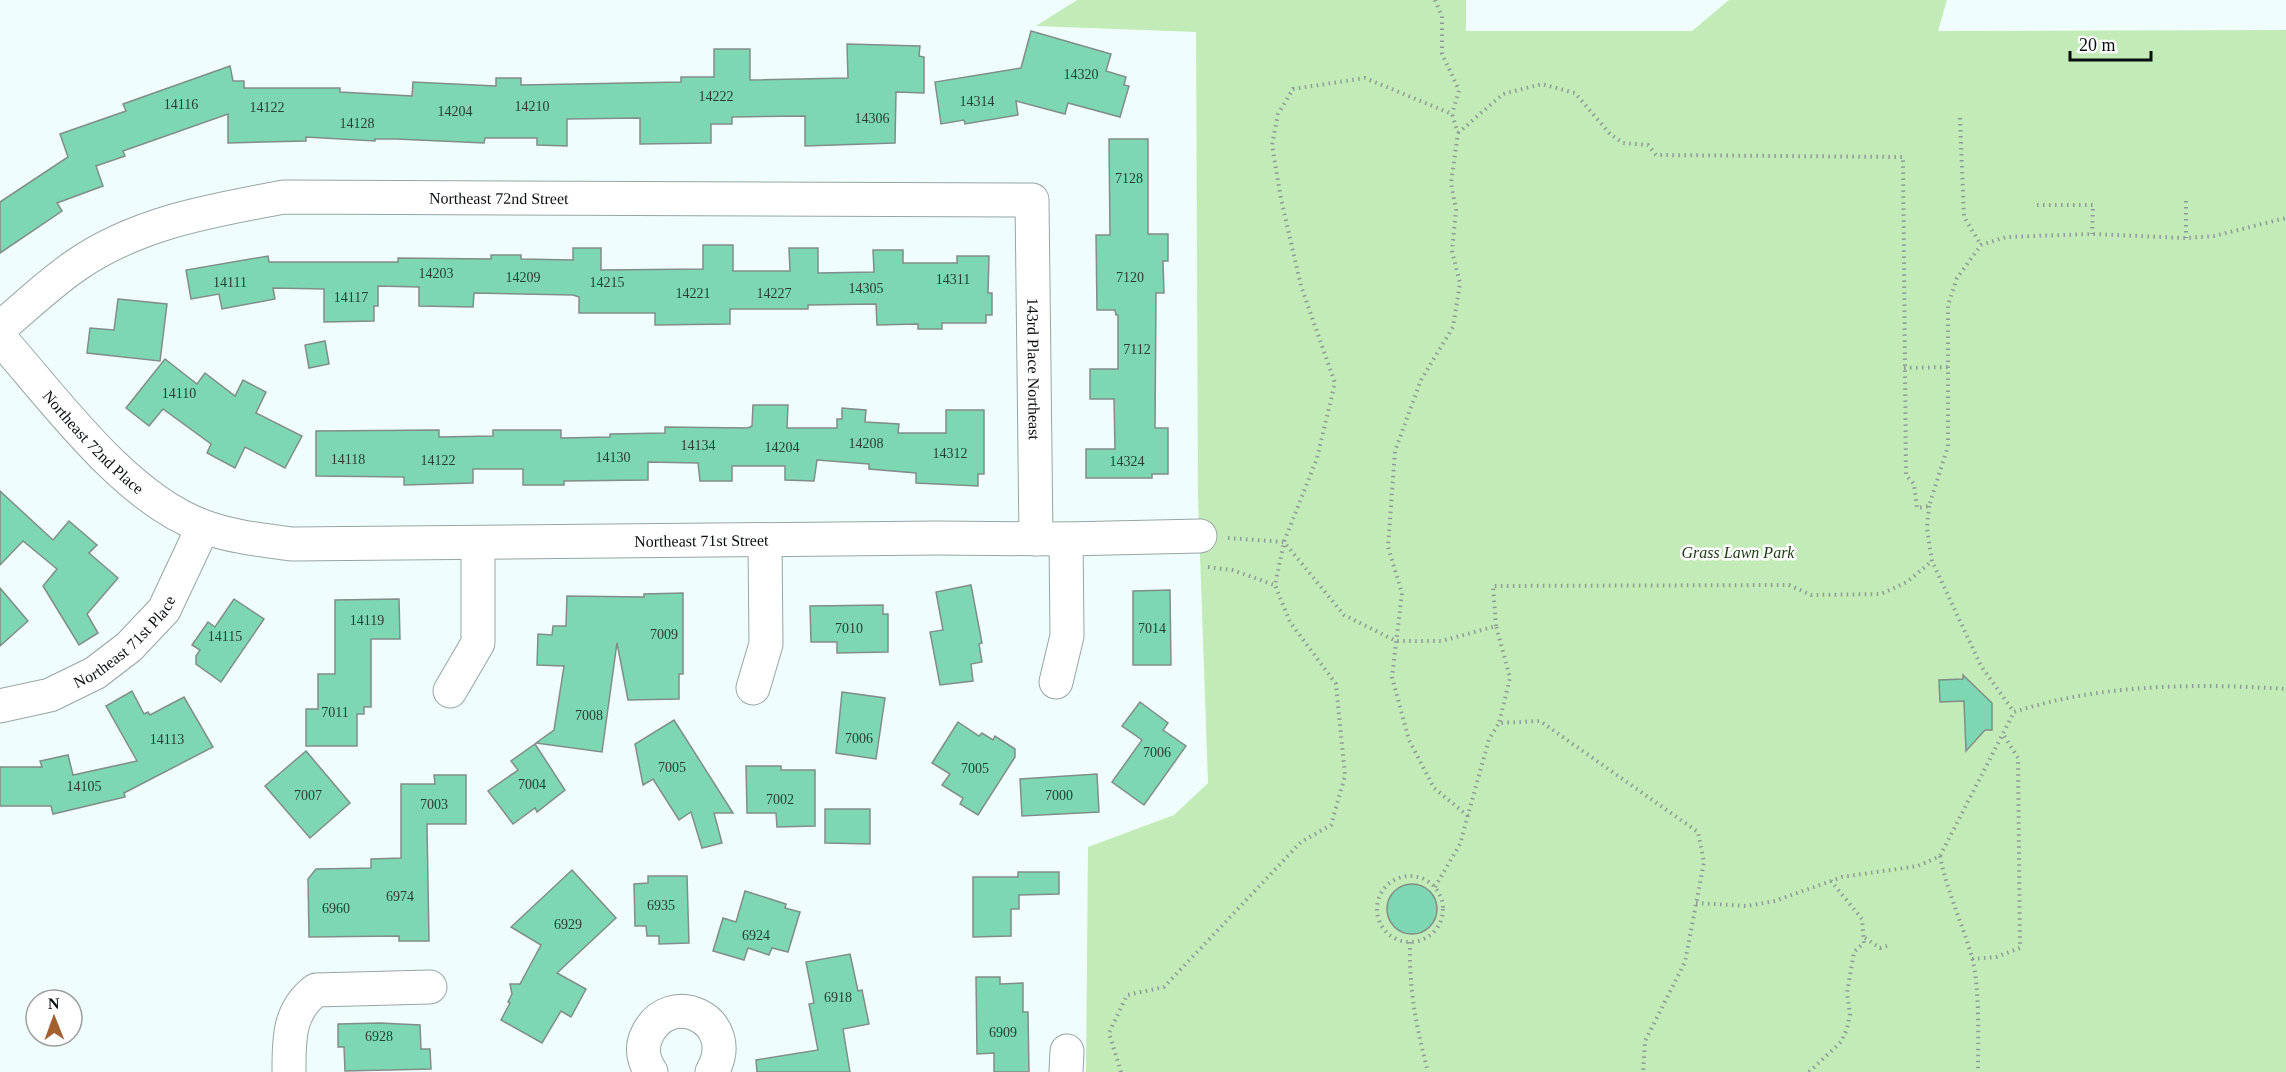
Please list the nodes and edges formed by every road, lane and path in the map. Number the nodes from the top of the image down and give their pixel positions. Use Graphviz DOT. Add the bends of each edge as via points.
graph roads {
  1 [pos="1435,0"];
  2 [pos="1452,114"];
  3 [pos="1960,118"];
  4 [pos="1458,133"];
  5 [pos="1032,200"];
  6 [pos="2186,201"];
  7 [pos="2037,206"];
  8 [pos="2286,218"];
  9 [pos="2092,234"];
  10 [pos="2186,238"];
  11 [pos="1981,245"];
  12 [pos="0,328"];
  13 [pos="0,338"];
  14 [pos="1948,367"];
  15 [pos="1904,368"];
  16 [pos="1929,506"];
  17 [pos="203,527"];
  18 [pos="1200,536"];
  19 [pos="1051,539"];
  20 [pos="765,540"];
  21 [pos="1284,542"];
  22 [pos="478,543"];
  23 [pos="1932,561"];
  24 [pos="1208,567"];
  25 [pos="1275,585"];
  26 [pos="1496,626"];
  27 [pos="1396,641"];
  28 [pos="1056,682"];
  29 [pos="753,688"];
  30 [pos="2286,689"];
  31 [pos="450,691"];
  32 [pos="0,706"];
  33 [pos="2014,712"];
  34 [pos="1499,723"];
  35 [pos="2003,734"];
  36 [pos="1468,816"];
  37 [pos="1940,856"];
  38 [pos="1831,882"];
  39 [pos="1435,887"];
  40 [pos="1696,903"];
  41 [pos="1864,938"];
  42 [pos="1410,942"];
  43 [pos="1887,946"];
  44 [pos="1972,959"];
  45 [pos="430,987"];
  46 [pos="289,1072"];
  47 [pos="651,1072"];
  48 [pos="712,1072"];
  49 [pos="1120,1072"];
  50 [pos="1428,1072"];
  51 [pos="1643,1072"];
  52 [pos="1809,1072"];
  53 [pos="1978,1072"];
  1 -- 2 [label="path" via="1442,16 1442,54 1459,90"];
  2 -- 4 [label="path"];
  2 -- 21 [label="path" via="1365,78 1293,89 1278,114 1272,145 1281,199 1301,286 1335,383 1317,458"];
  3 -- 11 [label="path" via="1964,217"];
  4 -- 15 [label="path" via="1503,94 1542,84 1575,93 1610,134 1623,143 1648,145 1656,155 1903,157"];
  4 -- 27 [label="path" via="1451,183 1456,210 1452,250 1460,283 1453,327 1421,380 1395,451 1388,547 1402,593"];
  5 -- 12 [label="street, Northeast 72nd Street" via="284,197 199,213 130,237 76,265"];
  5 -- 19 [label="street, 143rd Place Northeast"];
  6 -- 10 [label="path"];
  7 -- 9 [label="path" via="2093,205"];
  8 -- 10 [label="path" via="2214,236"];
  9 -- 10 [label="path"];
  9 -- 11 [label="path" via="2006,237"];
  11 -- 14 [label="path" via="1957,278 1948,305"];
  13 -- 17 [label="street, Northeast 72nd Place" via="98,452 157,500"];
  14 -- 15 [label="path"];
  14 -- 16 [label="path" via="1948,446"];
  15 -- 16 [label="path" via="1906,475 1914,484 1917,508"];
  16 -- 23 [label="path" via="1927,529"];
  17 -- 22 [label="street, Northeast 71st Street" via="243,538 291,544"];
  17 -- 32 [label="street, Northeast 71st Place" via="164,610 129,647 95,673 50,695"];
  18 -- 19 [label="street, Northeast 71st Street"];
  18 -- 21 [label="path"];
  19 -- 20 [label="street, Northeast 71st Street"];
  19 -- 28 [label="street, 143rd Place Northeast" via="1067,636"];
  20 -- 22 [label="street, Northeast 71st Street"];
  20 -- 29 [label="street" via="766,644"];
  21 -- 25 [label="path"];
  21 -- 27 [label="path" via="1344,615"];
  22 -- 31 [label="street" via="478,643"];
  23 -- 26 [label="path" via="1907,582 1881,594 1810,595 1789,585 1493,586"];
  23 -- 33 [label="path" via="1981,666"];
  24 -- 25 [label="path" via="1232,570"];
  25 -- 49 [label="path" via="1290,622 1335,684 1345,776 1331,825 1301,842 1164,987 1127,995 1109,1033"];
  26 -- 27 [label="path" via="1442,641"];
  26 -- 34 [label="path" via="1510,678"];
  27 -- 36 [label="path" via="1392,677 1409,740 1434,788"];
  30 -- 33 [label="path" via="2128,688 2054,699"];
  33 -- 35 [label="path"];
  34 -- 36 [label="path" via="1489,740"];
  34 -- 40 [label="path" via="1540,721 1698,832 1704,862"];
  35 -- 37 [label="path"];
  35 -- 44 [label="path" via="2018,758 2020,948 1996,957"];
  36 -- 39 [label="path" via="1460,844"];
  37 -- 38 [label="path" via="1918,866"];
  37 -- 44 [label="path"];
  38 -- 40 [label="path" via="1747,906"];
  38 -- 41 [label="path" via="1862,919"];
  39 -- 42 [label="path" via="1444,907 1438,928 1420,941"];
  39 -- 42 [label="path" via="1427,880 1405,876 1394,879 1379,895 1377,917 1382,927 1399,941"];
  40 -- 51 [label="path" via="1685,962 1645,1041"];
  41 -- 43 [label="path" via="1880,948"];
  41 -- 52 [label="path" via="1864,944 1854,952 1847,993 1847,1029 1841,1042"];
  42 -- 50 [label="path" via="1409,984"];
  44 -- 53 [label="path"];
  45 -- 46 [label="street" via="316,990 297,1009 289,1033"];
  47 -- 48 [label="street" via="643,1054 649,1029 658,1019 680,1011 704,1018 718,1037 720,1049"];
}
